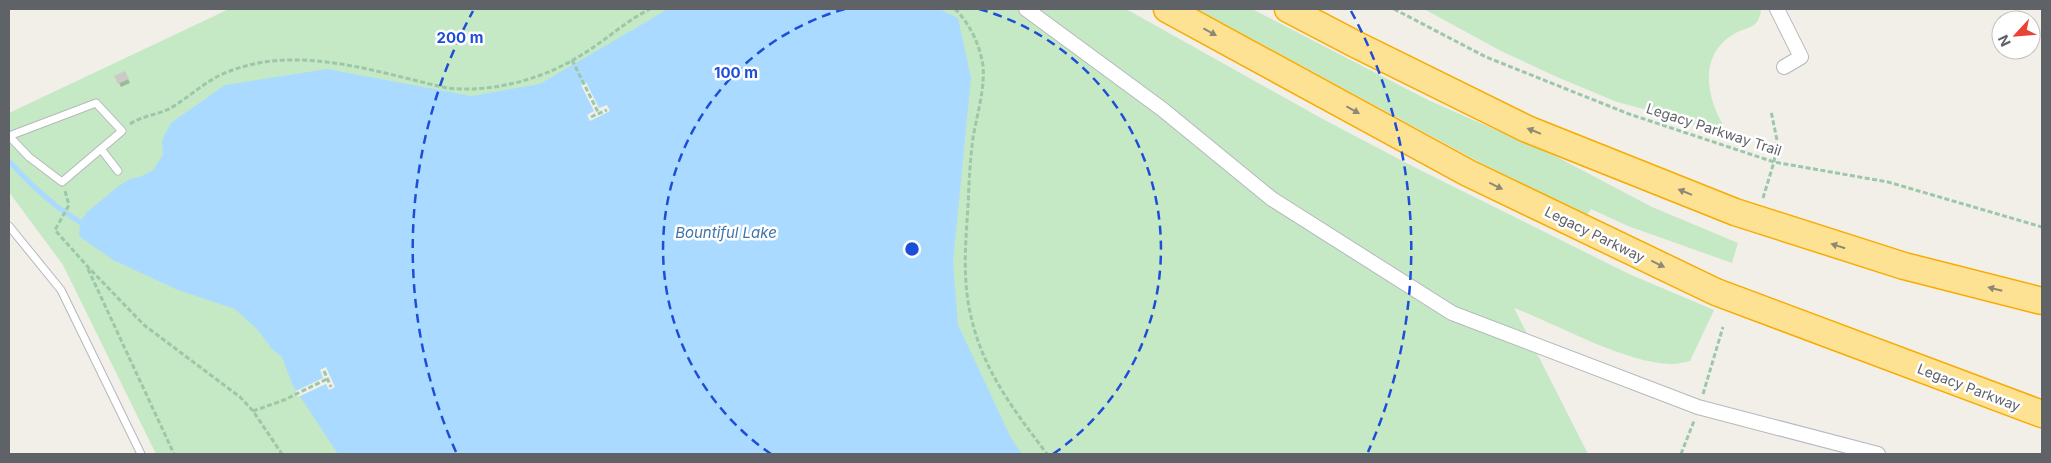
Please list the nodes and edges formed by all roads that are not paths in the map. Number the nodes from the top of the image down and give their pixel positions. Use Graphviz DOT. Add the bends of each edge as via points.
graph roads {
  1 [pos="1026,9"];
  2 [pos="1167,9"];
  3 [pos="1288,9"];
  4 [pos="1777,9"];
  5 [pos="1784,67"];
  6 [pos="9,136"];
  7 [pos="101,149"];
  8 [pos="118,171"];
  9 [pos="9,226"];
  10 [pos="2042,301"];
  11 [pos="2042,414"];
  12 [pos="141,454"];
  13 [pos="1878,454"];
  1 -- 13 [label="street" via="1162,109 1272,199 1452,313 1698,408"];
  2 -- 11 [label="highway, Legacy Parkway, one-way" via="1468,173 1716,292"];
  10 -- 3 [label="highway, one-way" via="1904,266 1735,212 1527,128"];
  4 -- 5 [label="street" via="1801,57"];
  6 -- 7 [label="lane" via="28,157 62,182"];
  6 -- 7 [label="lane" via="96,103 122,131"];
  7 -- 8 [label="lane"];
  9 -- 12 [label="lane" via="61,290"];
}
